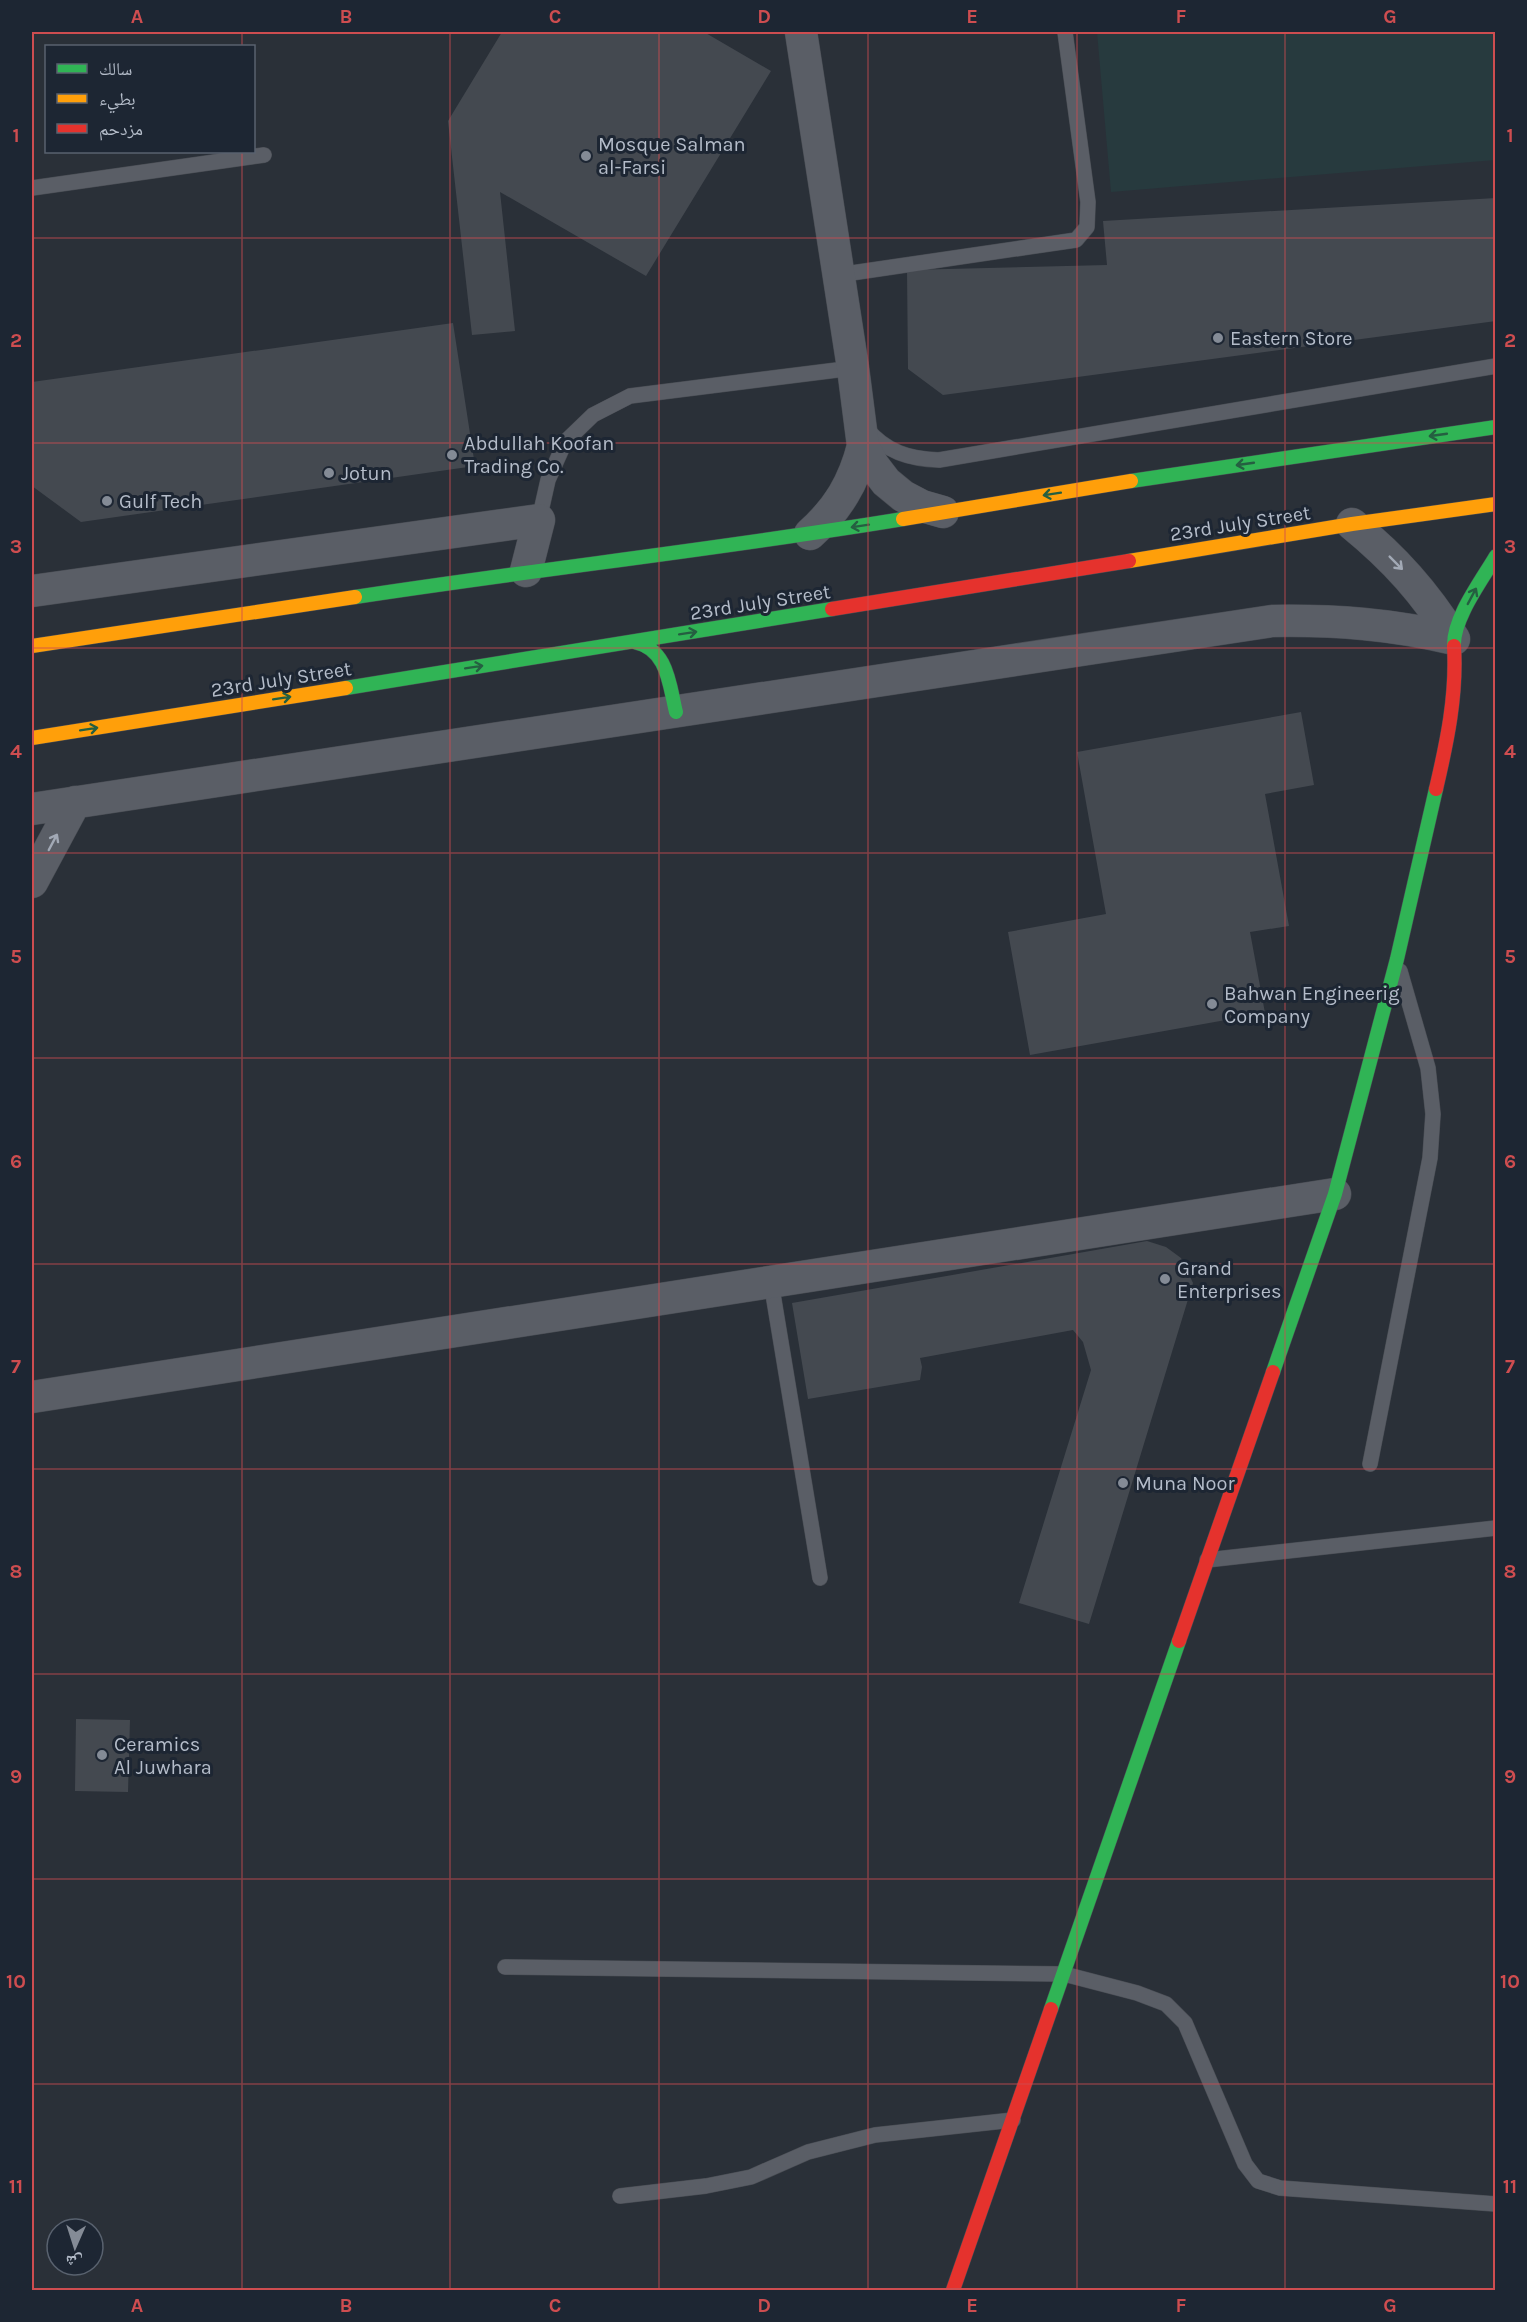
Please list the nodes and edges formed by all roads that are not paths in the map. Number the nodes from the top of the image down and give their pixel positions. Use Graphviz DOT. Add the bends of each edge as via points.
graph roads {
  1 [pos="801,32"];
  2 [pos="1065,32"];
  3 [pos="264,155"];
  4 [pos="32,188"];
  5 [pos="838,275"];
  6 [pos="1496,366"];
  7 [pos="853,368"];
  8 [pos="1496,427"];
  9 [pos="861,433"];
  10 [pos="1496,504"];
  11 [pos="943,512"];
  12 [pos="539,520"];
  13 [pos="1352,524"];
  14 [pos="810,534"];
  15 [pos="1496,556"];
  16 [pos="526,571"];
  17 [pos="32,591"];
  18 [pos="1454,639"];
  19 [pos="634,642"];
  20 [pos="32,646"];
  21 [pos="676,712"];
  22 [pos="32,738"];
  23 [pos="75,802"];
  24 [pos="32,809"];
  25 [pos="32,882"];
  26 [pos="1397,959"];
  27 [pos="1335,1194"];
  28 [pos="771,1282"];
  29 [pos="32,1397"];
  30 [pos="1370,1464"];
  31 [pos="1496,1528"];
  32 [pos="1207,1560"];
  33 [pos="820,1578"];
  34 [pos="505,1967"];
  35 [pos="1064,1974"];
  36 [pos="1012,2120"];
  37 [pos="620,2196"];
  38 [pos="1496,2204"];
  39 [pos="953,2290"];
  1 -- 5 [label="street"];
  2 -- 5 [label="lane" via="1088,202 1087,226 1077,240"];
  3 -- 4 [label="lane"];
  5 -- 7 [label="street"];
  6 -- 9 [label="lane" via="939,460 916,459 894,452"];
  7 -- 9 [label="street"];
  7 -- 12 [label="lane" via="630,396 593,415 565,442 548,480"];
  8 -- 11 [label="main road, one-way"];
  9 -- 11 [label="street" via="873,465 894,489 922,506"];
  9 -- 14 [label="street" via="858,466 839,503"];
  10 -- 13 [label="main road, 23rd July Street"];
  11 -- 14 [label="main road, one-way"];
  12 -- 16 [label="street"];
  12 -- 17 [label="street"];
  13 -- 18 [label="street, one-way" via="1409,576"];
  19 -- 13 [label="main road, 23rd July Street, one-way"];
  14 -- 16 [label="main road"];
  18 -- 15 [label="main road, one-way" via="1466,606"];
  16 -- 20 [label="main road"];
  18 -- 21 [label="street" via="1364,622 1272,621"];
  18 -- 26 [label="main road" via="1456,676 1446,747"];
  19 -- 21 [label="main road" via="649,646 664,663"];
  22 -- 19 [label="main road, 23rd July Street, one-way"];
  21 -- 23 [label="street"];
  23 -- 24 [label="street"];
  25 -- 23 [label="street, one-way"];
  26 -- 27 [label="main road"];
  26 -- 30 [label="lane" via="1428,1068 1433,1114 1430,1158"];
  27 -- 28 [label="street"];
  27 -- 32 [label="main road"];
  28 -- 29 [label="street"];
  28 -- 33 [label="lane"];
  31 -- 32 [label="lane"];
  32 -- 35 [label="main road"];
  34 -- 35 [label="lane"];
  35 -- 36 [label="main road"];
  35 -- 38 [label="lane" via="1166,2004 1185,2023 1245,2164 1258,2181 1280,2188"];
  36 -- 37 [label="lane" via="875,2135 808,2152 751,2177"];
  36 -- 39 [label="main road"];
}
